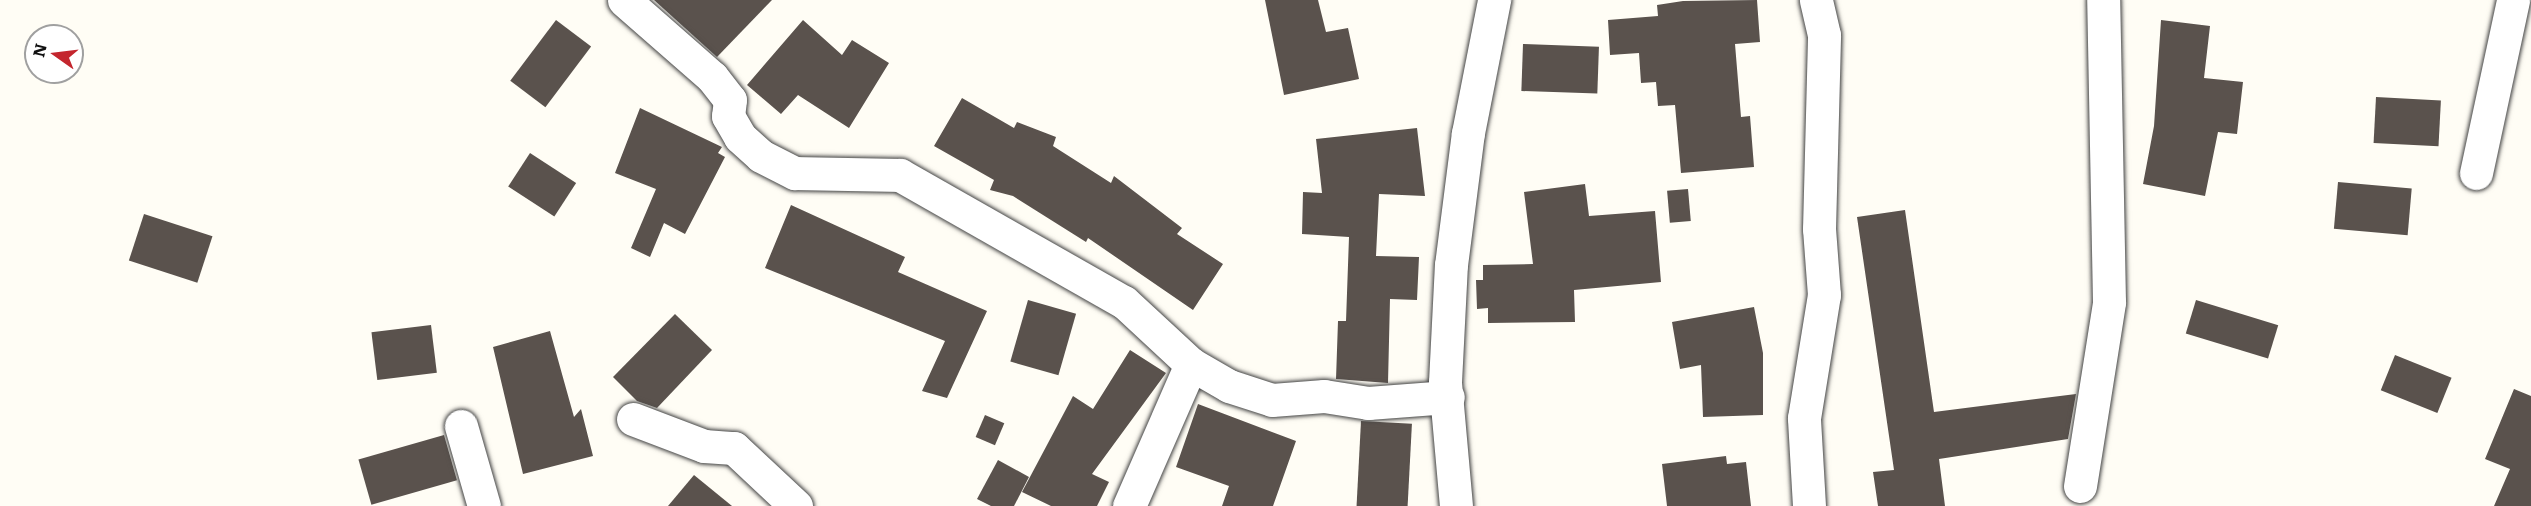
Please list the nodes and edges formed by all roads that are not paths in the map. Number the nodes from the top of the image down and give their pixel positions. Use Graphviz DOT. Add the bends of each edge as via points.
graph roads {
  1 [pos="624,0"];
  2 [pos="1494,0"];
  3 [pos="1816,0"];
  4 [pos="2103,0"];
  5 [pos="2513,0"];
  6 [pos="2476,173"];
  7 [pos="1191,364"];
  8 [pos="1448,397"];
  9 [pos="633,419"];
  10 [pos="461,426"];
  11 [pos="2080,486"];
  12 [pos="484,506"];
  13 [pos="796,506"];
  14 [pos="1129,506"];
  15 [pos="1456,506"];
  16 [pos="1809,506"];
  1 -- 7 [label="street" via="712,77 730,100 728,116 740,137 761,156 795,173 900,175 1124,302"];
  2 -- 8 [label="street" via="1468,133 1451,266"];
  3 -- 16 [label="street" via="1824,35 1819,230 1824,295 1804,418"];
  4 -- 11 [label="street" via="2109,302"];
  5 -- 6 [label="street"];
  7 -- 8 [label="street" via="1229,386 1272,400 1324,396 1368,404"];
  7 -- 14 [label="street"];
  8 -- 15 [label="street"];
  9 -- 13 [label="street" via="704,446 734,448"];
  10 -- 12 [label="street"];
}
